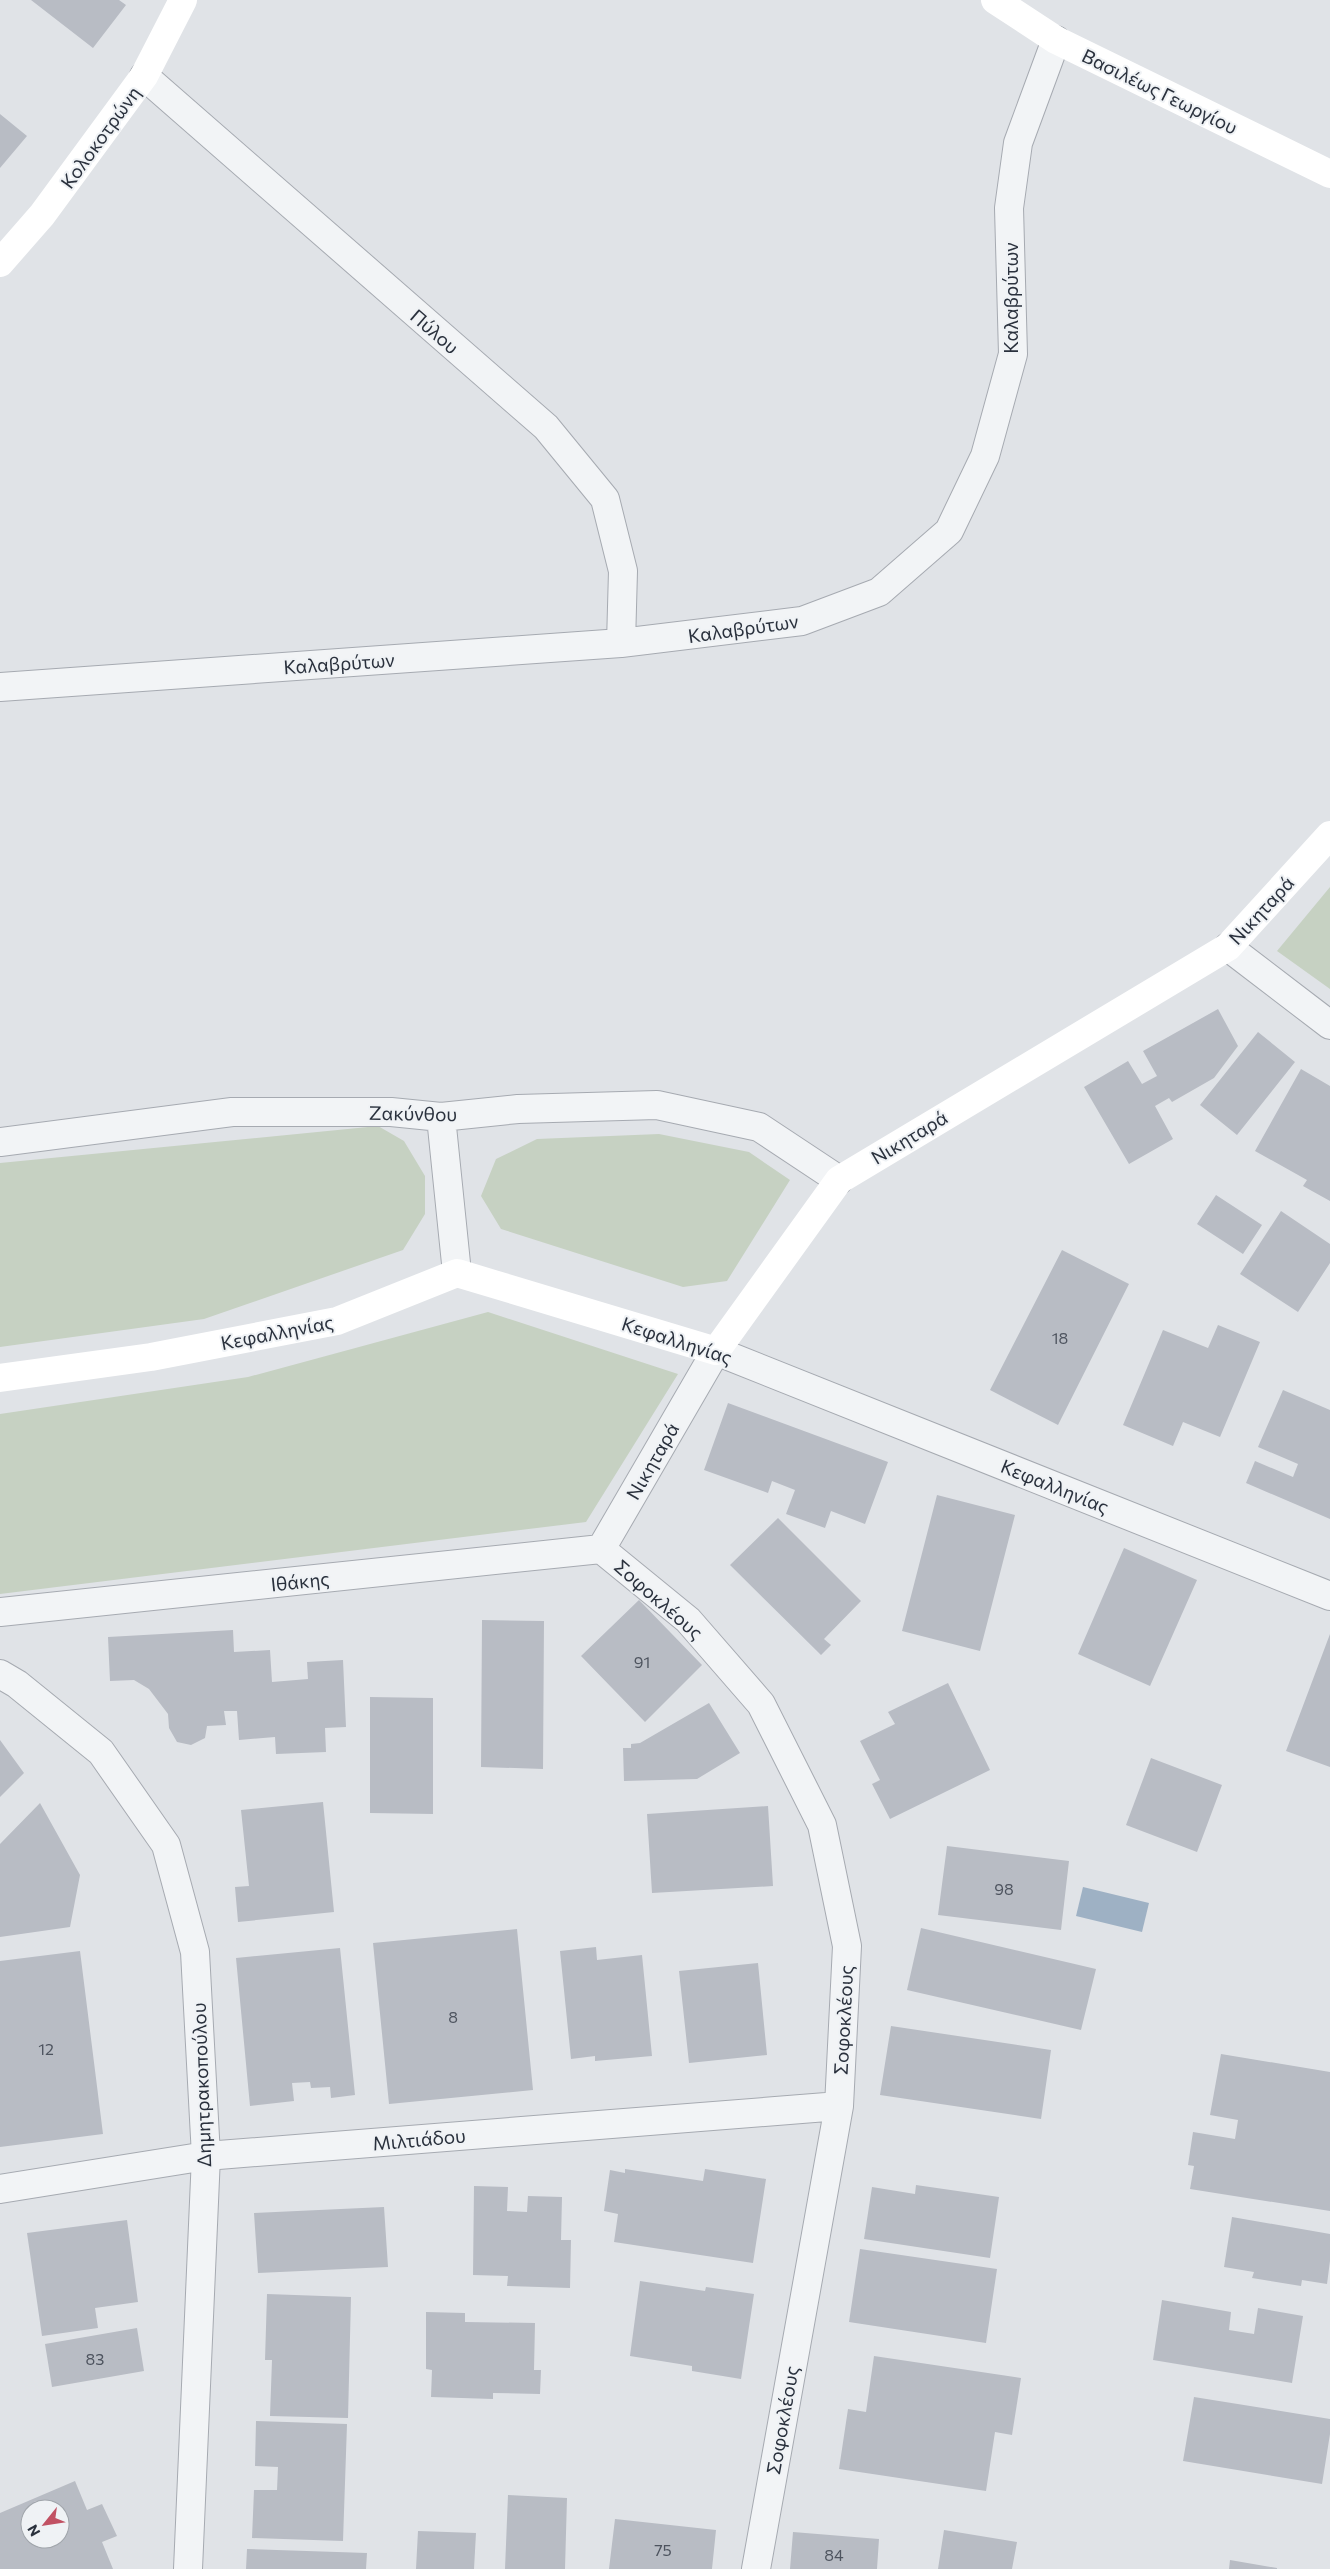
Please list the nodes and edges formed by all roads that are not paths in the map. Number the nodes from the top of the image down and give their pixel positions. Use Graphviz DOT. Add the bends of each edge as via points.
graph roads {
  1 [pos="183,0"];
  2 [pos="996,0"];
  3 [pos="1056,40"];
  4 [pos="144,76"];
  5 [pos="1330,174"];
  6 [pos="0,263"];
  7 [pos="621,643"];
  8 [pos="0,687"];
  9 [pos="1330,835"];
  10 [pos="1228,947"];
  11 [pos="1330,1025"];
  12 [pos="441,1117"];
  13 [pos="0,1142"];
  14 [pos="838,1180"];
  15 [pos="457,1273"];
  16 [pos="716,1351"];
  17 [pos="0,1378"];
  18 [pos="601,1549"];
  19 [pos="1330,1596"];
  20 [pos="0,1612"];
  21 [pos="0,1674"];
  22 [pos="839,2106"];
  23 [pos="206,2156"];
  24 [pos="0,2189"];
  25 [pos="188,2569"];
  26 [pos="756,2569"];
  1 -- 4 [label="street, Κολοκοτρώνη"];
  2 -- 3 [label="street, Βασιλέως Γεωργίου"];
  3 -- 5 [label="street, Βασιλέως Γεωργίου"];
  3 -- 7 [label="street, Καλαβρύτων" via="1018,143 1014,171 1009,208 1013,354 984,456 949,531 880,592 802,621"];
  4 -- 6 [label="street, Κολοκοτρώνη" via="42,215"];
  4 -- 7 [label="street, Πύλου" via="546,427 605,499 623,570"];
  7 -- 8 [label="street, Καλαβρύτων"];
  9 -- 10 [label="street, Νικηταρά"];
  10 -- 11 [label="street"];
  10 -- 14 [label="street, Νικηταρά"];
  12 -- 13 [label="street, Ζακύνθου" via="391,1112 232,1112"];
  12 -- 14 [label="street, Ζακύνθου" via="518,1109 657,1105 759,1127"];
  12 -- 15 [label="street"];
  14 -- 16 [label="street, Νικηταρά"];
  15 -- 16 [label="street, Κεφαλληνίας"];
  15 -- 17 [label="street, Κεφαλληνίας" via="337,1321 151,1357"];
  16 -- 18 [label="street, Νικηταρά"];
  16 -- 19 [label="street, Κεφαλληνίας"];
  18 -- 20 [label="street, Ιθάκης"];
  18 -- 22 [label="street, Σοφοκλέους" via="688,1620 761,1704 822,1825 847,1946"];
  21 -- 23 [label="street, Δημητρακοπούλου" via="101,1752 166,1845 195,1952"];
  22 -- 23 [label="street, Μιλτιάδου"];
  22 -- 26 [label="street, Σοφοκλέους"];
  23 -- 24 [label="street, Μιλτιάδου"];
  23 -- 25 [label="street, Δημητρακοπούλου"];
}
